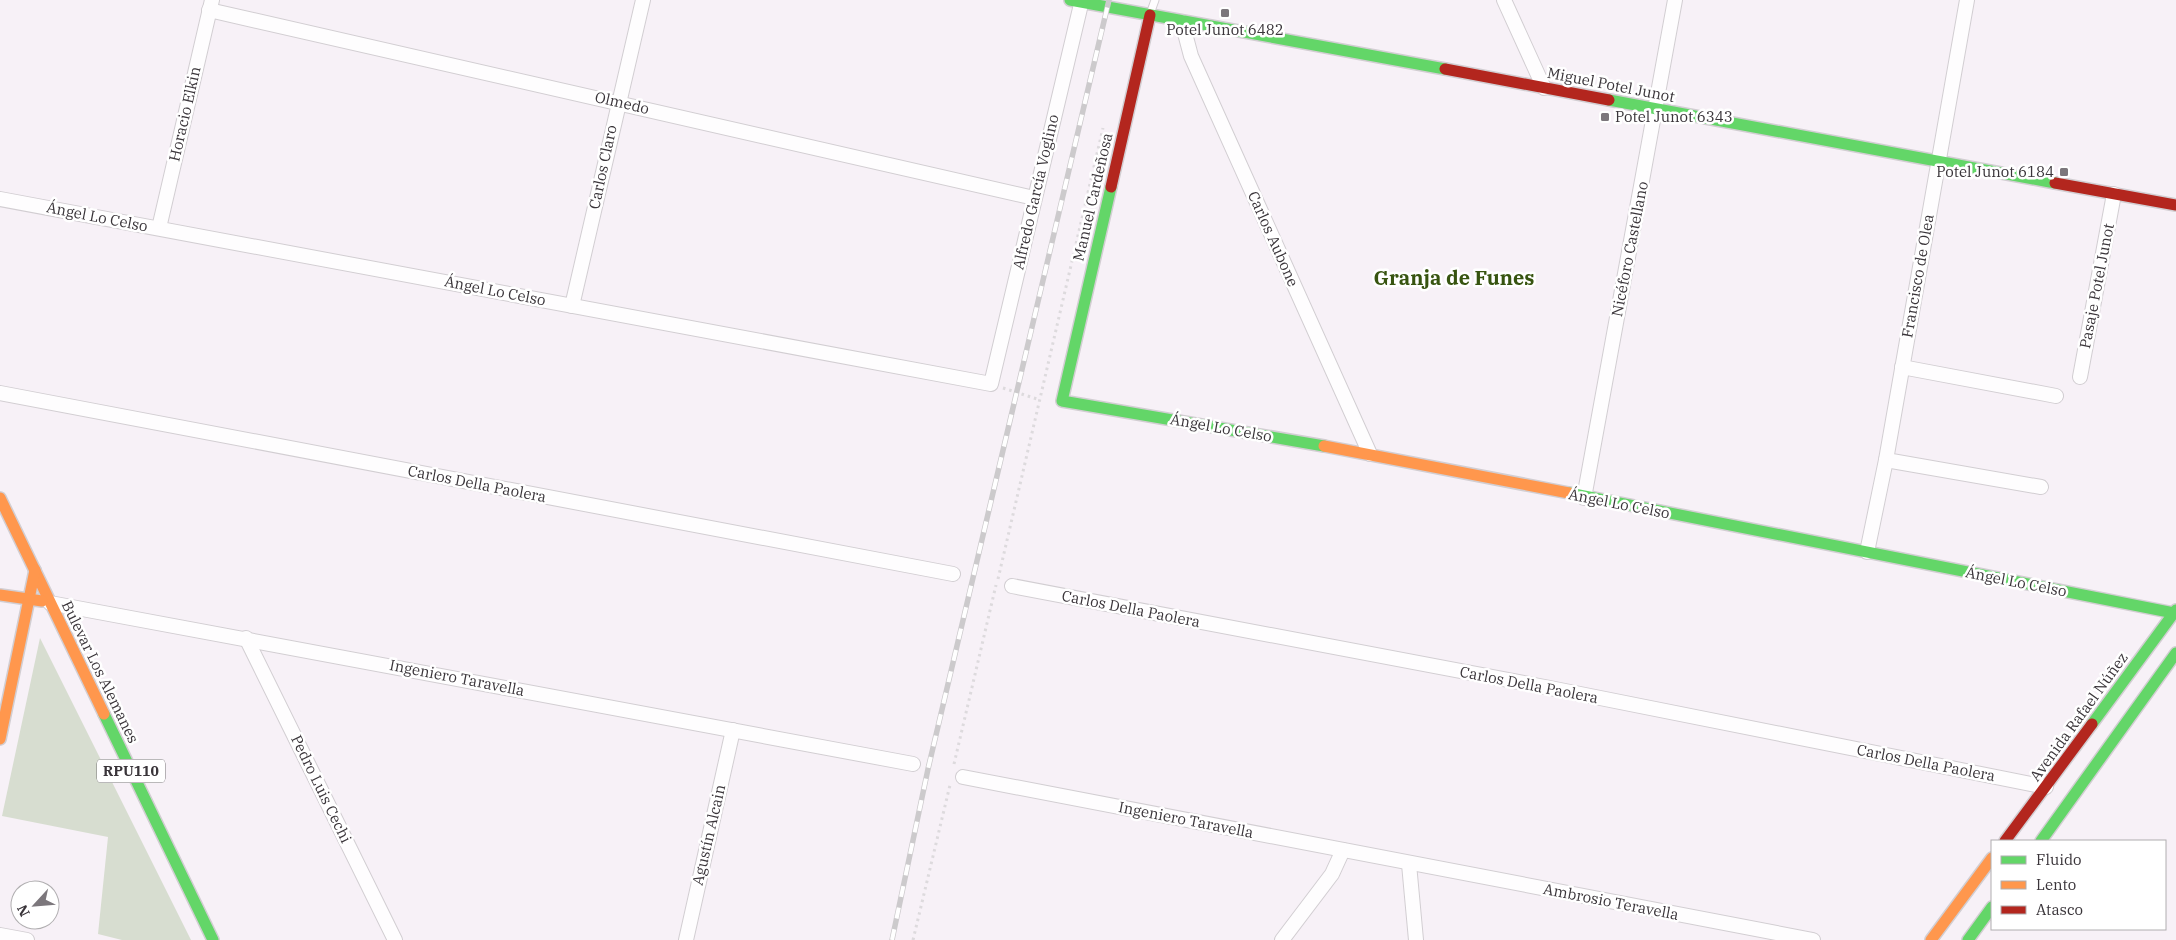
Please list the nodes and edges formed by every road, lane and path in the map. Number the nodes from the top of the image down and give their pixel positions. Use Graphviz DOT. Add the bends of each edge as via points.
graph roads {
  1 [pos="642,0"];
  2 [pos="1155,0"];
  3 [pos="1504,0"];
  4 [pos="1675,0"];
  5 [pos="1966,0"];
  6 [pos="1078,1"];
  7 [pos="211,5"];
  8 [pos="1150,15"];
  9 [pos="1182,22"];
  10 [pos="1544,88"];
  11 [pos="617,102"];
  12 [pos="1656,109"];
  13 [pos="1106,118"];
  14 [pos="1937,162"];
  15 [pos="2114,194"];
  16 [pos="1034,198"];
  17 [pos="0,199"];
  18 [pos="2176,205"];
  19 [pos="159,228"];
  20 [pos="572,306"];
  21 [pos="1902,367"];
  22 [pos="2080,377"];
  23 [pos="991,384"];
  24 [pos="0,393"];
  25 [pos="2056,396"];
  26 [pos="1039,400"];
  27 [pos="1062,401"];
  28 [pos="1370,454"];
  29 [pos="1886,460"];
  30 [pos="2041,487"];
  31 [pos="0,498"];
  32 [pos="1584,498"];
  33 [pos="1866,552"];
  34 [pos="35,570"];
  35 [pos="953,574"];
  36 [pos="1012,586"];
  37 [pos="0,595"];
  38 [pos="29,599"];
  39 [pos="50,603"];
  40 [pos="2175,611"];
  41 [pos="246,638"];
  42 [pos="2173,654"];
  43 [pos="733,730"];
  44 [pos="0,739"];
  45 [pos="913,764"];
  46 [pos="954,766"];
  47 [pos="957,777"];
  48 [pos="2046,787"];
  49 [pos="2006,840"];
  50 [pos="2042,840"];
  51 [pos="1343,850"];
  52 [pos="1991,859"];
  53 [pos="1409,864"];
  54 [pos="1991,908"];
  55 [pos="7,937"];
  56 [pos="27,940"];
  57 [pos="213,940"];
  58 [pos="395,940"];
  59 [pos="686,940"];
  60 [pos="913,940"];
  61 [pos="1282,940"];
  62 [pos="1416,940"];
  63 [pos="1813,940"];
  64 [pos="1931,940"];
  65 [pos="1968,940"];
  1 -- 11 [label="street, Carlos Claro"];
  2 -- 8 [label="lane, Manuel Cardeñosa"];
  3 -- 10 [label="street"];
  4 -- 12 [label="street, Nicéforo Castellano"];
  5 -- 14 [label="street, Francisco de Olea"];
  6 -- 8 [label="main road, Miguel Potel Junot"];
  6 -- 16 [label="street, Alfredo García Voglino"];
  7 -- 11 [label="street, Olmedo"];
  7 -- 19 [label="street, Horacio Elkin"];
  8 -- 9 [label="main road, Miguel Potel Junot"];
  8 -- 27 [label="main road, Manuel Cardeñosa"];
  9 -- 10 [label="main road, Miguel Potel Junot"];
  9 -- 28 [label="street, Carlos Aubone" via="1191,56"];
  10 -- 12 [label="main road, Miguel Potel Junot"];
  11 -- 16 [label="street, Olmedo"];
  11 -- 20 [label="street, Carlos Claro"];
  12 -- 14 [label="main road, Miguel Potel Junot"];
  12 -- 32 [label="street, Nicéforo Castellano"];
  13 -- 26 [label="path"];
  14 -- 15 [label="main road, Miguel Potel Junot"];
  14 -- 21 [label="street, Francisco de Olea"];
  15 -- 18 [label="main road, Miguel Potel Junot"];
  15 -- 22 [label="street, Pasaje Potel Junot"];
  16 -- 23 [label="street, Alfredo García Voglino"];
  17 -- 19 [label="street, Ángel Lo Celso"];
  19 -- 20 [label="street, Ángel Lo Celso"];
  20 -- 23 [label="street, Ángel Lo Celso"];
  21 -- 25 [label="street"];
  21 -- 29 [label="street, Francisco de Olea"];
  23 -- 26 [label="path"];
  24 -- 35 [label="street, Carlos Della Paolera"];
  26 -- 27 [label="path"];
  26 -- 46 [label="path"];
  27 -- 28 [label="main road, Ángel Lo Celso"];
  28 -- 32 [label="main road, Ángel Lo Celso"];
  29 -- 30 [label="street"];
  29 -- 33 [label="street, Francisco de Olea"];
  31 -- 34 [label="main road, Bulevar Los Alemanes / RPU110"];
  32 -- 33 [label="main road, Ángel Lo Celso"];
  33 -- 40 [label="main road, Ángel Lo Celso"];
  34 -- 38 [label="main road"];
  34 -- 39 [label="main road, Bulevar Los Alemanes / RPU110"];
  36 -- 48 [label="street, Carlos Della Paolera" via="1550,688"];
  37 -- 38 [label="main road, Ingeniero Taravella"];
  38 -- 39 [label="main road, Ingeniero Taravella"];
  38 -- 44 [label="main road"];
  39 -- 41 [label="street, Ingeniero Taravella"];
  39 -- 57 [label="main road, Bulevar Los Alemanes / RPU110"];
  40 -- 42 [label="main road"];
  40 -- 48 [label="main road, Avenida Rafael Núñez"];
  41 -- 43 [label="street, Ingeniero Taravella"];
  41 -- 58 [label="street, Pedro Luis Cechi"];
  42 -- 50 [label="main road"];
  43 -- 45 [label="street, Ingeniero Taravella"];
  43 -- 59 [label="street, Agustín Alcain"];
  47 -- 51 [label="street, Ingeniero Taravella"];
  47 -- 60 [label="path"];
  48 -- 49 [label="main road, Avenida Rafael Núñez"];
  51 -- 53 [label="street, Ingeniero Taravella"];
  51 -- 61 [label="street" via="1332,874"];
  52 -- 64 [label="main road"];
  53 -- 62 [label="street"];
  53 -- 63 [label="street, Ambrosio Teravella"];
  54 -- 65 [label="main road"];
  55 -- 56 [label="street"];
}
